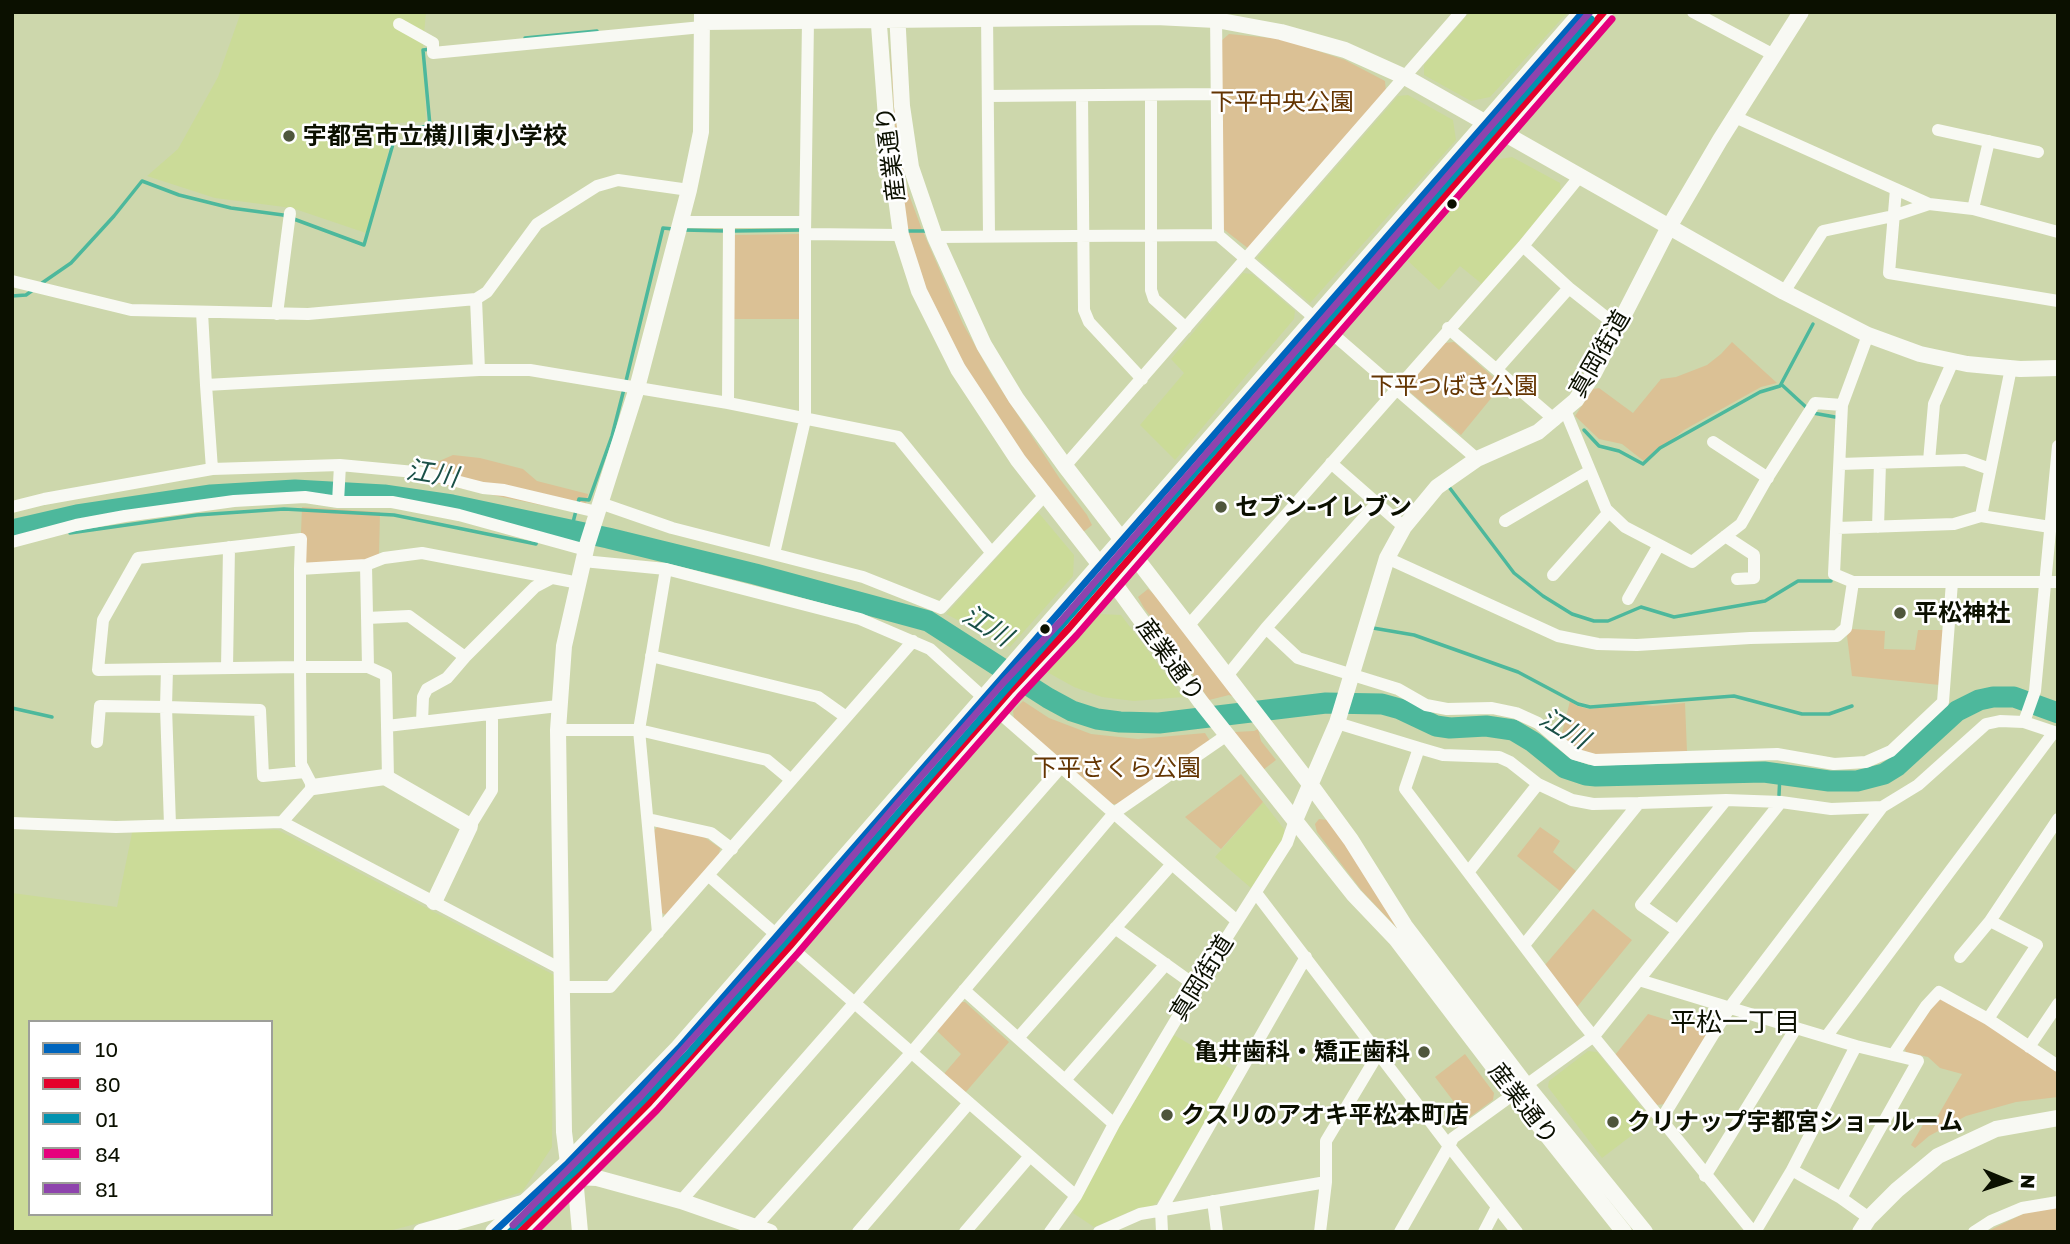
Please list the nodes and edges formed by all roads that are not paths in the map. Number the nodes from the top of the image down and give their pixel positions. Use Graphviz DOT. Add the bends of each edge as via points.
graph roads {
  1 [pos="1583,12"];
  2 [pos="1604,12"];
  3 [pos="1693,12"];
  4 [pos="1801,12"];
  5 [pos="1455,14"];
  6 [pos="987,15"];
  7 [pos="878,16"];
  8 [pos="897,16"];
  9 [pos="1216,16"];
  10 [pos="808,20"];
  11 [pos="702,21"];
  12 [pos="399,24"];
  13 [pos="1774,55"];
  14 [pos="1405,77"];
  15 [pos="1215,94"];
  16 [pos="1150,95"];
  17 [pos="988,96"];
  18 [pos="1082,96"];
  19 [pos="1735,117"];
  20 [pos="1493,127"];
  21 [pos="1938,130"];
  22 [pos="1989,141"];
  23 [pos="2038,152"];
  24 [pos="1580,176"];
  25 [pos="1896,189"];
  26 [pos="689,190"];
  27 [pos="1929,204"];
  28 [pos="1972,209"];
  29 [pos="290,213"];
  30 [pos="1892,216"];
  31 [pos="680,222"];
  32 [pos="729,222"];
  33 [pos="1669,227"];
  34 [pos="805,228"];
  35 [pos="2058,232"];
  36 [pos="901,235"];
  37 [pos="1083,235"];
  38 [pos="1151,235"];
  39 [pos="1218,235"];
  40 [pos="989,236"];
  41 [pos="935,237"];
  42 [pos="1522,246"];
  43 [pos="1246,259"];
  44 [pos="12,281"];
  45 [pos="1569,288"];
  46 [pos="1784,292"];
  47 [pos="476,299"];
  48 [pos="2058,301"];
  49 [pos="202,312"];
  50 [pos="277,314"];
  51 [pos="1322,324"];
  52 [pos="1617,326"];
  53 [pos="1186,328"];
  54 [pos="1448,328"];
  55 [pos="1868,335"];
  56 [pos="1953,361"];
  57 [pos="2011,368"];
  58 [pos="2058,368"];
  59 [pos="1497,369"];
  60 [pos="479,370"];
  61 [pos="1142,379"];
  62 [pos="206,385"];
  63 [pos="637,388"];
  64 [pos="1396,389"];
  65 [pos="728,403"];
  66 [pos="1842,405"];
  67 [pos="1560,415"];
  68 [pos="805,420"];
  69 [pos="1713,442"];
  70 [pos="2058,446"];
  71 [pos="2058,451"];
  72 [pos="1477,459"];
  73 [pos="1929,461"];
  74 [pos="1331,463"];
  75 [pos="1880,463"];
  76 [pos="1840,464"];
  77 [pos="340,465"];
  78 [pos="1065,466"];
  79 [pos="212,468"];
  80 [pos="1990,469"];
  81 [pos="1590,471"];
  82 [pos="1768,478"];
  83 [pos="1045,495"];
  84 [pos="338,502"];
  85 [pos="1376,504"];
  86 [pos="12,507"];
  87 [pos="597,510"];
  88 [pos="1609,512"];
  89 [pos="1981,516"];
  90 [pos="1505,521"];
  91 [pos="1404,527"];
  92 [pos="1878,527"];
  93 [pos="2050,527"];
  94 [pos="1837,528"];
  95 [pos="1725,536"];
  96 [pos="12,542"];
  97 [pos="1659,545"];
  98 [pos="229,547"];
  99 [pos="1128,547"];
  100 [pos="586,552"];
  101 [pos="991,552"];
  102 [pos="774,554"];
  103 [pos="1387,558"];
  104 [pos="366,565"];
  105 [pos="300,569"];
  106 [pos="666,569"];
  107 [pos="1105,572"];
  108 [pos="1553,575"];
  109 [pos="552,578"];
  110 [pos="1737,579"];
  111 [pos="1853,582"];
  112 [pos="1952,582"];
  113 [pos="2043,582"];
  114 [pos="2058,582"];
  115 [pos="579,583"];
  116 [pos="1628,599"];
  117 [pos="367,618"];
  118 [pos="1188,626"];
  119 [pos="1266,628"];
  120 [pos="913,641"];
  121 [pos="651,656"];
  122 [pos="465,657"];
  123 [pos="300,667"];
  124 [pos="368,667"];
  125 [pos="227,668"];
  126 [pos="167,669"];
  127 [pos="1227,676"];
  128 [pos="1351,681"];
  129 [pos="990,703"];
  130 [pos="166,706"];
  131 [pos="558,706"];
  132 [pos="492,714"];
  133 [pos="846,717"];
  134 [pos="1337,720"];
  135 [pos="422,722"];
  136 [pos="2024,722"];
  137 [pos="387,726"];
  138 [pos="558,730"];
  139 [pos="639,730"];
  140 [pos="1225,733"];
  141 [pos="2056,733"];
  142 [pos="97,742"];
  143 [pos="1419,748"];
  144 [pos="1062,765"];
  145 [pos="305,772"];
  146 [pos="388,779"];
  147 [pos="791,780"];
  148 [pos="1310,784"];
  149 [pos="1538,784"];
  150 [pos="313,787"];
  151 [pos="1726,800"];
  152 [pos="1781,802"];
  153 [pos="1639,803"];
  154 [pos="1882,807"];
  155 [pos="1114,813"];
  156 [pos="648,819"];
  157 [pos="2058,819"];
  158 [pos="1295,820"];
  159 [pos="282,822"];
  160 [pos="12,823"];
  161 [pos="170,825"];
  162 [pos="470,826"];
  163 [pos="732,849"];
  164 [pos="1172,864"];
  165 [pos="1469,871"];
  166 [pos="709,876"];
  167 [pos="1256,893"];
  168 [pos="434,902"];
  169 [pos="1237,921"];
  170 [pos="1990,921"];
  171 [pos="1115,928"];
  172 [pos="1678,931"];
  173 [pos="658,933"];
  174 [pos="783,941"];
  175 [pos="1524,945"];
  176 [pos="1306,957"];
  177 [pos="1960,957"];
  178 [pos="1166,964"];
  179 [pos="563,970"];
  180 [pos="1639,980"];
  181 [pos="1196,986"];
  182 [pos="563,987"];
  183 [pos="964,990"];
  184 [pos="854,1004"];
  185 [pos="2058,1004"];
  186 [pos="1730,1007"];
  187 [pos="1988,1019"];
  188 [pos="1796,1028"];
  189 [pos="1594,1036"];
  190 [pos="1826,1037"];
  191 [pos="1018,1038"];
  192 [pos="1856,1046"];
  193 [pos="2029,1047"];
  194 [pos="911,1053"];
  195 [pos="1378,1054"];
  196 [pos="1893,1055"];
  197 [pos="2058,1066"];
  198 [pos="1065,1080"];
  199 [pos="1520,1089"];
  200 [pos="969,1103"];
  201 [pos="2058,1118"];
  202 [pos="1661,1119"];
  203 [pos="1114,1124"];
  204 [pos="1449,1146"];
  205 [pos="1030,1156"];
  206 [pos="572,1170"];
  207 [pos="1792,1170"];
  208 [pos="1705,1176"];
  209 [pos="1326,1182"];
  210 [pos="1076,1196"];
  211 [pos="1841,1198"];
  212 [pos="681,1201"];
  213 [pos="1213,1201"];
  214 [pos="526,1202"];
  215 [pos="2058,1202"];
  216 [pos="1497,1208"];
  217 [pos="1161,1210"];
  218 [pos="1869,1218"];
  219 [pos="763,1229"];
  220 [pos="421,1232"];
  221 [pos="494,1232"];
  222 [pos="520,1232"];
  223 [pos="580,1232"];
  224 [pos="858,1232"];
  225 [pos="965,1232"];
  226 [pos="1050,1232"];
  227 [pos="1099,1232"];
  228 [pos="1162,1232"];
  229 [pos="1217,1232"];
  230 [pos="1320,1232"];
  231 [pos="1400,1232"];
  232 [pos="1483,1232"];
  233 [pos="1517,1232"];
  234 [pos="1624,1232"];
  235 [pos="1645,1232"];
  236 [pos="1754,1232"];
  237 [pos="1860,1232"];
  238 [pos="1974,1232"];
  1 -- 20 [label="main road"];
  2 -- 20 [label="main road"];
  3 -- 13 [label="street"];
  4 -- 13 [label="street, 真岡街道"];
  5 -- 14 [label="street"];
  6 -- 8 [label="street"];
  6 -- 9 [label="street"];
  6 -- 17 [label="street"];
  7 -- 8 [label="street"];
  7 -- 10 [label="street"];
  7 -- 36 [label="street, 産業通り"];
  8 -- 41 [label="street, 産業通り" via="911,167"];
  9 -- 14 [label="street" via="1345,50"];
  9 -- 15 [label="street"];
  10 -- 11 [label="street"];
  10 -- 34 [label="street"];
  11 -- 12 [label="street" via="433,53 433,43"];
  11 -- 26 [label="street" via="701,132"];
  13 -- 19 [label="street, 真岡街道"];
  14 -- 20 [label="street"];
  14 -- 43 [label="street"];
  15 -- 16 [label="street"];
  15 -- 39 [label="street"];
  16 -- 18 [label="street"];
  16 -- 38 [label="street"];
  17 -- 18 [label="street"];
  17 -- 40 [label="street"];
  18 -- 37 [label="street"];
  19 -- 25 [label="street"];
  19 -- 33 [label="street, 真岡街道"];
  20 -- 24 [label="street"];
  20 -- 51 [label="main road"];
  21 -- 22 [label="street"];
  22 -- 23 [label="street"];
  22 -- 28 [label="street"];
  24 -- 33 [label="street"];
  24 -- 42 [label="street"];
  25 -- 27 [label="street"];
  25 -- 30 [label="street"];
  26 -- 31 [label="street"];
  26 -- 47 [label="street" via="618,180 597,186 537,224 488,292"];
  27 -- 28 [label="street"];
  27 -- 30 [label="street"];
  28 -- 35 [label="street"];
  29 -- 50 [label="street"];
  30 -- 46 [label="street" via="1823,231"];
  30 -- 48 [label="street" via="1889,273"];
  31 -- 32 [label="street"];
  31 -- 63 [label="street"];
  32 -- 34 [label="street"];
  32 -- 65 [label="street"];
  33 -- 46 [label="street"];
  33 -- 52 [label="street, 真岡街道"];
  34 -- 36 [label="street"];
  34 -- 68 [label="street"];
  36 -- 83 [label="street, 産業通り" via="919,291 958,369"];
  37 -- 38 [label="street"];
  37 -- 40 [label="street"];
  37 -- 61 [label="street" via="1084,310 1090,323"];
  38 -- 39 [label="street"];
  38 -- 53 [label="street" via="1154,299"];
  39 -- 43 [label="street"];
  40 -- 41 [label="street"];
  41 -- 78 [label="street, 産業通り" via="984,345"];
  42 -- 45 [label="street"];
  42 -- 54 [label="street"];
  43 -- 51 [label="street"];
  43 -- 53 [label="street"];
  44 -- 49 [label="street" via="131,310"];
  45 -- 52 [label="street"];
  45 -- 59 [label="street"];
  46 -- 55 [label="street"];
  47 -- 50 [label="street"];
  47 -- 60 [label="street"];
  49 -- 50 [label="street"];
  49 -- 62 [label="street"];
  51 -- 64 [label="street"];
  51 -- 99 [label="main road"];
  52 -- 67 [label="street, 真岡街道" via="1594,373"];
  53 -- 61 [label="street"];
  54 -- 59 [label="street"];
  54 -- 64 [label="street"];
  55 -- 56 [label="street"];
  55 -- 66 [label="street"];
  56 -- 57 [label="street"];
  56 -- 73 [label="street" via="1934,404"];
  57 -- 58 [label="street"];
  57 -- 80 [label="street"];
  59 -- 67 [label="street"];
  60 -- 62 [label="street"];
  60 -- 63 [label="street" via="530,370"];
  61 -- 78 [label="street"];
  62 -- 79 [label="street"];
  63 -- 65 [label="street"];
  63 -- 87 [label="street"];
  64 -- 72 [label="street"];
  64 -- 74 [label="street"];
  65 -- 68 [label="street"];
  66 -- 76 [label="street"];
  66 -- 82 [label="street" via="1815,403"];
  67 -- 72 [label="street, 真岡街道" via="1538,432"];
  67 -- 81 [label="street"];
  68 -- 101 [label="street" via="898,438"];
  68 -- 102 [label="street"];
  69 -- 82 [label="street"];
  70 -- 71 [label="street"];
  71 -- 93 [label="street"];
  72 -- 91 [label="street, 真岡街道" via="1437,487"];
  73 -- 75 [label="street"];
  73 -- 80 [label="street" via="1965,460"];
  74 -- 85 [label="street"];
  74 -- 118 [label="street"];
  75 -- 76 [label="street"];
  75 -- 92 [label="street"];
  76 -- 94 [label="street"];
  77 -- 79 [label="street"];
  77 -- 84 [label="street"];
  77 -- 87 [label="street" via="425,473"];
  78 -- 99 [label="street, 産業通り"];
  79 -- 86 [label="street"];
  80 -- 89 [label="street"];
  81 -- 88 [label="street"];
  81 -- 90 [label="street"];
  82 -- 95 [label="street" via="1741,523"];
  83 -- 101 [label="street"];
  83 -- 107 [label="street, 産業通り"];
  84 -- 96 [label="street" via="305,497 234,501 76,525"];
  84 -- 100 [label="street" via="392,502 459,515"];
  85 -- 91 [label="street"];
  85 -- 119 [label="street"];
  87 -- 100 [label="street"];
  87 -- 102 [label="street"];
  88 -- 97 [label="street" via="1625,527"];
  88 -- 108 [label="street"];
  89 -- 92 [label="street" via="1954,524"];
  89 -- 93 [label="street"];
  91 -- 103 [label="street, 真岡街道"];
  92 -- 94 [label="street"];
  93 -- 113 [label="street"];
  94 -- 111 [label="street" via="1834,574"];
  95 -- 97 [label="street" via="1692,562"];
  95 -- 110 [label="street" via="1754,555 1754,578"];
  97 -- 116 [label="street"];
  98 -- 105 [label="street" via="301,539"];
  98 -- 125 [label="street"];
  98 -- 126 [label="street" via="138,558 103,620 98,670"];
  99 -- 107 [label="main road"];
  99 -- 118 [label="street, 産業通り"];
  100 -- 106 [label="street"];
  100 -- 115 [label="street"];
  101 -- 102 [label="street" via="941,608 863,577"];
  103 -- 111 [label="street" via="1558,636 1598,644 1837,636 1846,628"];
  103 -- 128 [label="street, 真岡街道"];
  104 -- 105 [label="street"];
  104 -- 109 [label="street" via="422,553"];
  104 -- 117 [label="street"];
  105 -- 123 [label="street"];
  106 -- 120 [label="street" via="860,619"];
  106 -- 121 [label="street"];
  107 -- 129 [label="main road"];
  107 -- 140 [label="street, 産業通り"];
  109 -- 115 [label="street"];
  109 -- 122 [label="street" via="535,587"];
  111 -- 112 [label="street"];
  112 -- 113 [label="street"];
  112 -- 128 [label="street" via="1943,702 1891,751 1866,762 1834,764 1777,754 1595,760 1574,754 1538,723 1517,713 1426,705 1398,689"];
  113 -- 114 [label="street"];
  113 -- 136 [label="street" via="2035,691"];
  115 -- 131 [label="street" via="564,646"];
  117 -- 122 [label="street" via="409,616"];
  117 -- 124 [label="street"];
  118 -- 127 [label="street, 産業通り"];
  119 -- 127 [label="street"];
  119 -- 128 [label="street" via="1298,658"];
  120 -- 129 [label="street" via="930,649"];
  120 -- 133 [label="street"];
  121 -- 133 [label="street" via="818,697"];
  121 -- 139 [label="street"];
  122 -- 135 [label="street" via="447,678 427,688"];
  123 -- 124 [label="street"];
  123 -- 125 [label="street"];
  123 -- 145 [label="street" via="301,764"];
  124 -- 137 [label="street" via="386,675"];
  125 -- 126 [label="street"];
  126 -- 130 [label="street"];
  127 -- 148 [label="street, 産業通り"];
  128 -- 134 [label="street, 真岡街道"];
  129 -- 144 [label="street"];
  129 -- 174 [label="main road"];
  130 -- 142 [label="street" via="100,706"];
  130 -- 145 [label="street" via="260,710 263,776"];
  130 -- 161 [label="street"];
  131 -- 132 [label="street"];
  131 -- 138 [label="street"];
  132 -- 135 [label="street"];
  132 -- 162 [label="street" via="492,790"];
  133 -- 147 [label="street"];
  134 -- 143 [label="street"];
  134 -- 148 [label="street, 真岡街道"];
  135 -- 137 [label="street"];
  136 -- 141 [label="street"];
  136 -- 154 [label="street" via="1986,724 1918,785"];
  137 -- 146 [label="street"];
  138 -- 139 [label="street"];
  138 -- 179 [label="street"];
  139 -- 147 [label="street" via="767,760"];
  139 -- 156 [label="street"];
  140 -- 155 [label="street"];
  140 -- 158 [label="street, 産業通り"];
  141 -- 190 [label="street"];
  143 -- 149 [label="street" via="1443,755 1499,757"];
  143 -- 165 [label="street" via="1405,789"];
  144 -- 155 [label="street"];
  144 -- 184 [label="street"];
  145 -- 150 [label="street"];
  146 -- 150 [label="street"];
  146 -- 162 [label="street"];
  147 -- 163 [label="street"];
  148 -- 158 [label="street, 真岡街道"];
  148 -- 199 [label="street, 産業通り"];
  149 -- 153 [label="street" via="1593,804"];
  149 -- 165 [label="street"];
  150 -- 159 [label="street"];
  151 -- 152 [label="street"];
  151 -- 153 [label="street"];
  151 -- 172 [label="street" via="1641,905"];
  152 -- 154 [label="street" via="1831,809"];
  152 -- 172 [label="street"];
  153 -- 175 [label="street"];
  154 -- 186 [label="street"];
  155 -- 164 [label="street"];
  155 -- 183 [label="street"];
  156 -- 163 [label="street" via="711,833"];
  156 -- 173 [label="street"];
  157 -- 170 [label="street"];
  158 -- 167 [label="street, 真岡街道" via="1287,843"];
  158 -- 199 [label="street, 産業通り"];
  159 -- 161 [label="street"];
  159 -- 168 [label="street"];
  160 -- 161 [label="street"];
  162 -- 168 [label="street"];
  163 -- 166 [label="street"];
  164 -- 169 [label="street"];
  164 -- 171 [label="street"];
  165 -- 175 [label="street"];
  166 -- 173 [label="street"];
  166 -- 174 [label="street"];
  167 -- 169 [label="street, 真岡街道"];
  167 -- 176 [label="street"];
  168 -- 179 [label="street"];
  169 -- 181 [label="street, 真岡街道"];
  170 -- 177 [label="street"];
  170 -- 187 [label="street" via="2037,945"];
  171 -- 178 [label="street"];
  171 -- 191 [label="street"];
  172 -- 180 [label="street"];
  173 -- 182 [label="street" via="610,987"];
  174 -- 184 [label="street"];
  174 -- 206 [label="main road" via="679,1048"];
  175 -- 189 [label="street"];
  176 -- 195 [label="street"];
  176 -- 217 [label="street"];
  178 -- 181 [label="street"];
  178 -- 198 [label="street"];
  179 -- 182 [label="street"];
  180 -- 186 [label="street"];
  180 -- 189 [label="street"];
  181 -- 203 [label="street, 真岡街道"];
  182 -- 206 [label="street" via="564,1132"];
  183 -- 191 [label="street"];
  183 -- 194 [label="street"];
  184 -- 194 [label="street"];
  184 -- 212 [label="street"];
  185 -- 193 [label="street"];
  186 -- 188 [label="street"];
  186 -- 202 [label="street"];
  187 -- 193 [label="street"];
  187 -- 196 [label="street" via="1940,992"];
  188 -- 190 [label="street"];
  188 -- 208 [label="street"];
  189 -- 199 [label="street"];
  189 -- 202 [label="street"];
  190 -- 192 [label="street"];
  191 -- 198 [label="street"];
  192 -- 196 [label="street"];
  192 -- 207 [label="street"];
  193 -- 197 [label="street"];
  194 -- 200 [label="street"];
  194 -- 219 [label="street"];
  195 -- 204 [label="street"];
  195 -- 209 [label="street" via="1326,1141"];
  196 -- 211 [label="street" via="1918,1061"];
  198 -- 203 [label="street"];
  199 -- 204 [label="street"];
  199 -- 234 [label="street, 産業通り"];
  199 -- 235 [label="street, 産業通り"];
  200 -- 205 [label="street"];
  200 -- 224 [label="street"];
  201 -- 218 [label="street" via="1996,1129 1938,1156"];
  202 -- 208 [label="street"];
  203 -- 210 [label="street, 真岡街道"];
  204 -- 216 [label="street"];
  204 -- 231 [label="street"];
  205 -- 210 [label="street"];
  205 -- 225 [label="street"];
  206 -- 212 [label="street"];
  206 -- 214 [label="main road"];
  206 -- 222 [label="main road"];
  206 -- 223 [label="street"];
  207 -- 211 [label="street"];
  207 -- 236 [label="street"];
  208 -- 236 [label="street"];
  209 -- 213 [label="street"];
  209 -- 230 [label="street"];
  210 -- 226 [label="street, 真岡街道"];
  211 -- 218 [label="street"];
  212 -- 219 [label="street"];
  213 -- 217 [label="street"];
  213 -- 229 [label="street"];
  214 -- 220 [label="street"];
  214 -- 221 [label="main road"];
  215 -- 238 [label="street" via="2022,1208"];
  216 -- 232 [label="street"];
  216 -- 233 [label="street"];
  217 -- 227 [label="street"];
  217 -- 228 [label="street"];
  218 -- 237 [label="street"];
}
